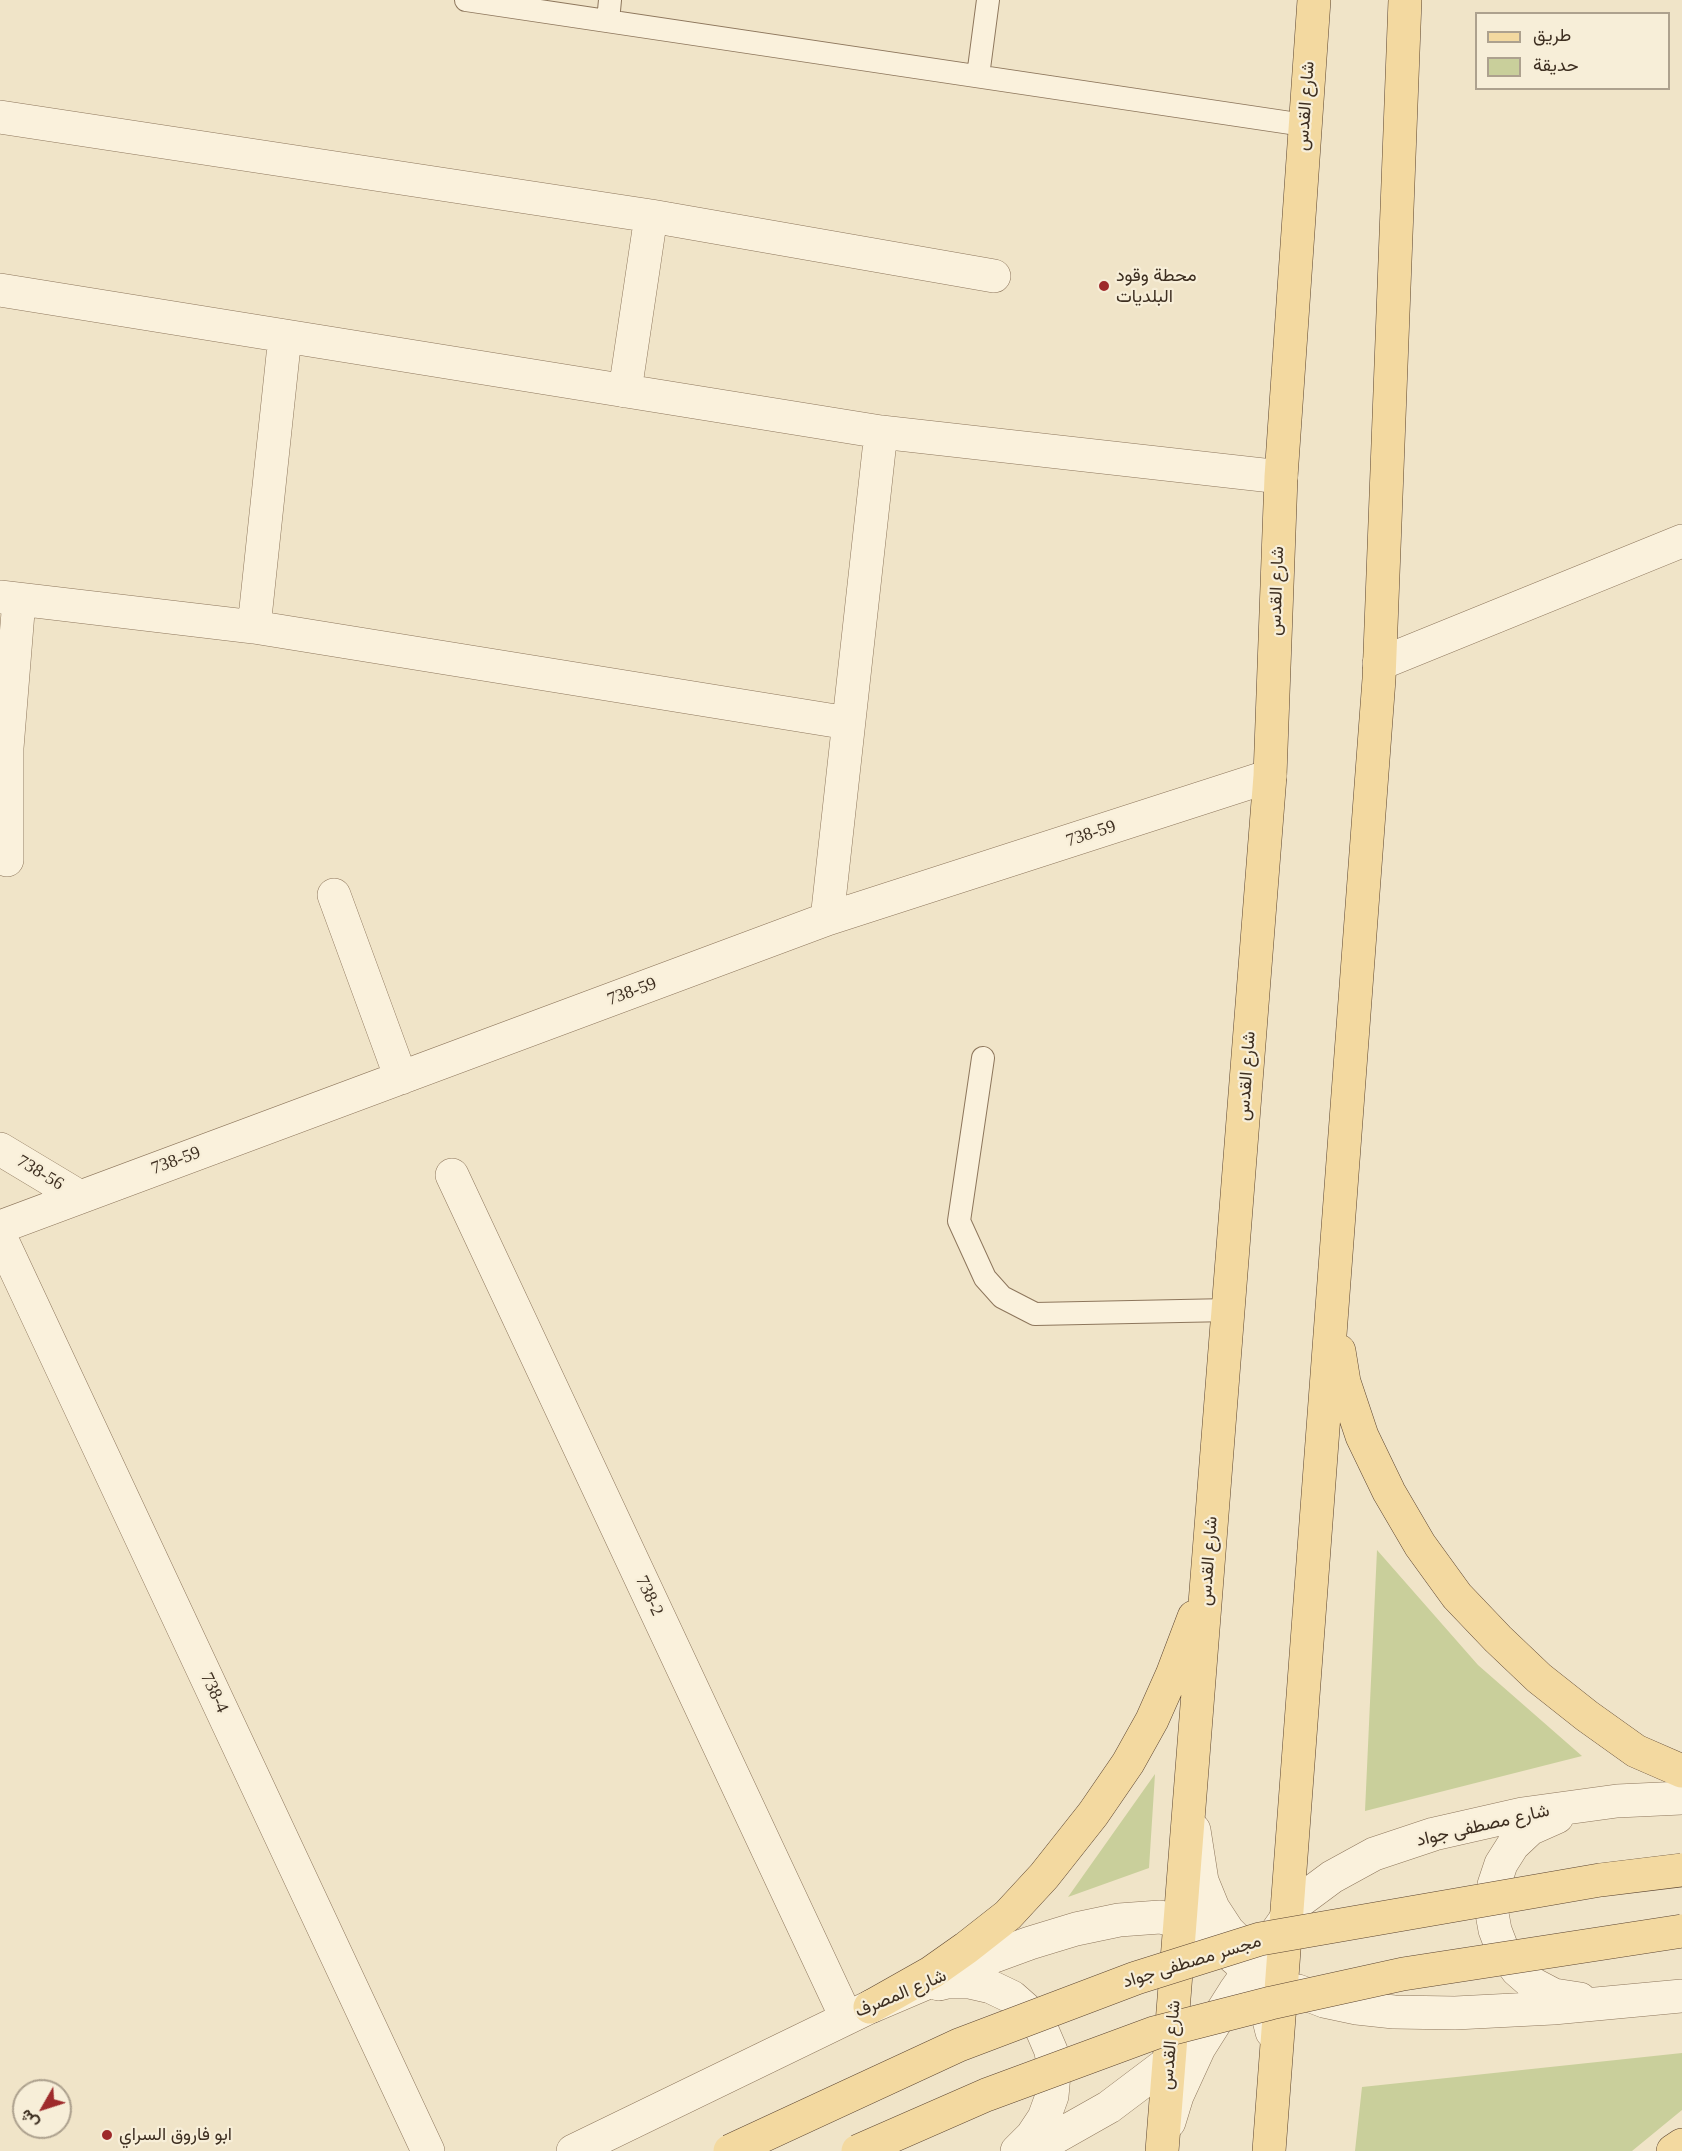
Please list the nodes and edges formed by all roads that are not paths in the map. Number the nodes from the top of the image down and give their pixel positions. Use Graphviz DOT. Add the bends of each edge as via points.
graph roads {
  1 [pos="988,0"];
  2 [pos="1314,0"];
  3 [pos="1405,0"];
  4 [pos="479,1"];
  5 [pos="609,11"];
  6 [pos="978,76"];
  7 [pos="0,117"];
  8 [pos="1304,125"];
  9 [pos="651,216"];
  10 [pos="994,276"];
  11 [pos="0,290"];
  12 [pos="285,336"];
  13 [pos="625,391"];
  14 [pos="881,432"];
  15 [pos="1281,477"];
  16 [pos="1682,541"];
  17 [pos="9,598"];
  18 [pos="254,627"];
  19 [pos="1379,664"];
  20 [pos="848,723"];
  21 [pos="4,748"];
  22 [pos="1270,776"];
  23 [pos="7,860"];
  24 [pos="334,895"];
  25 [pos="827,919"];
  26 [pos="982,1059"];
  27 [pos="400,1078"];
  28 [pos="0,1149"];
  29 [pos="452,1175"];
  30 [pos="80,1197"];
  31 [pos="0,1227"];
  32 [pos="0,1236"];
  33 [pos="1334,1284"];
  34 [pos="1229,1310"];
  35 [pos="1210,1548"];
  36 [pos="1682,1772"];
  37 [pos="1191,1792"];
  38 [pos="1682,1798"];
  39 [pos="1617,1801"];
  40 [pos="1293,1828"];
  41 [pos="1682,1870"];
  42 [pos="1287,1917"];
  43 [pos="1181,1922"];
  44 [pos="1682,1931"];
  45 [pos="1247,1961"];
  46 [pos="1282,1981"];
  47 [pos="1682,1996"];
  48 [pos="872,2006"];
  49 [pos="1170,2061"];
  50 [pos="1275,2082"];
  51 [pos="1682,2145"];
  52 [pos="1162,2150"];
  53 [pos="428,2151"];
  54 [pos="573,2151"];
  55 [pos="730,2151"];
  56 [pos="858,2151"];
  57 [pos="1017,2151"];
  58 [pos="1031,2151"];
  59 [pos="1269,2151"];
  60 [pos="1673,2151"];
  1 -- 6 [label="lane"];
  2 -- 8 [label="main road, شارع القدس"];
  3 -- 19 [label="main road"];
  4 -- 5 [label="lane"];
  5 -- 6 [label="lane"];
  6 -- 8 [label="lane"];
  7 -- 9 [label="street"];
  8 -- 15 [label="main road, شارع القدس"];
  9 -- 10 [label="street"];
  9 -- 13 [label="street"];
  11 -- 12 [label="street"];
  12 -- 13 [label="street"];
  12 -- 18 [label="street"];
  13 -- 14 [label="street"];
  14 -- 15 [label="street"];
  14 -- 20 [label="street"];
  15 -- 22 [label="main road, شارع القدس"];
  16 -- 19 [label="street"];
  17 -- 18 [label="street"];
  17 -- 21 [label="street"];
  18 -- 20 [label="street"];
  19 -- 33 [label="main road"];
  20 -- 25 [label="street"];
  21 -- 23 [label="street"];
  22 -- 25 [label="street, 738-59"];
  22 -- 34 [label="main road, شارع القدس"];
  24 -- 27 [label="street"];
  25 -- 27 [label="street, 738-59"];
  26 -- 34 [label="lane" via="959,1221 985,1278 1002,1297 1035,1314"];
  27 -- 30 [label="street, 738-59"];
  28 -- 30 [label="street, 738-56"];
  29 -- 48 [label="street, 738-2"];
  30 -- 31 [label="street, 738-59"];
  32 -- 53 [label="street, 738-4"];
  33 -- 36 [label="main road" via="1342,1371 1358,1425 1389,1492 1420,1545 1457,1596 1539,1678 1636,1751"];
  33 -- 40 [label="main road"];
  34 -- 35 [label="main road, شارع القدس"];
  35 -- 37 [label="main road, شارع القدس"];
  35 -- 48 [label="main road" via="1194,1617 1172,1675 1128,1763 1093,1815 1008,1915 932,1972"];
  37 -- 43 [label="main road, شارع القدس"];
  37 -- 45 [label="street" via="1202,1881 1213,1908"];
  38 -- 39 [label="street, شارع مصطفى جواد"];
  39 -- 42 [label="street, شارع مصطفى جواد" via="1522,1814 1434,1834 1374,1854 1332,1877 1298,1903"];
  39 -- 47 [label="street" via="1550,1818 1513,1845 1494,1885 1491,1908 1495,1930 1503,1951 1517,1970 1554,1995 1576,1999"];
  40 -- 42 [label="main road"];
  40 -- 45 [label="street" via="1274,1894"];
  41 -- 55 [label="main road, مجسر مصطفى جواد, bridge" via="1600,1880 1260,1939 1136,1978 959,2045"];
  42 -- 45 [label="street, شارع مصطفى جواد"];
  42 -- 46 [label="main road"];
  43 -- 45 [label="street, شارع المصرف"];
  43 -- 48 [label="street, شارع المصرف" via="1160,1917 1076,1929 959,1969"];
  43 -- 49 [label="main road, شارع القدس"];
  44 -- 56 [label="main road, bridge" via="1403,1974 1154,2032 986,2095"];
  45 -- 46 [label="street"];
  45 -- 49 [label="street"];
  45 -- 50 [label="street, شارع المصرف" via="1264,2000 1272,2032"];
  45 -- 52 [label="street, شارع مصطفى جواد" via="1177,2096"];
  46 -- 47 [label="street" via="1324,2001 1394,2012 1553,2008"];
  46 -- 50 [label="main road"];
  48 -- 54 [label="street, شارع المصرف"];
  48 -- 57 [label="street" via="947,1982 969,1982 1012,1997 1029,2012 1051,2051 1054,2074 1044,2118"];
  49 -- 52 [label="main road, شارع القدس"];
  49 -- 58 [label="street" via="1109,2108"];
  50 -- 59 [label="main road"];
  51 -- 60 [label="main road"];
}
